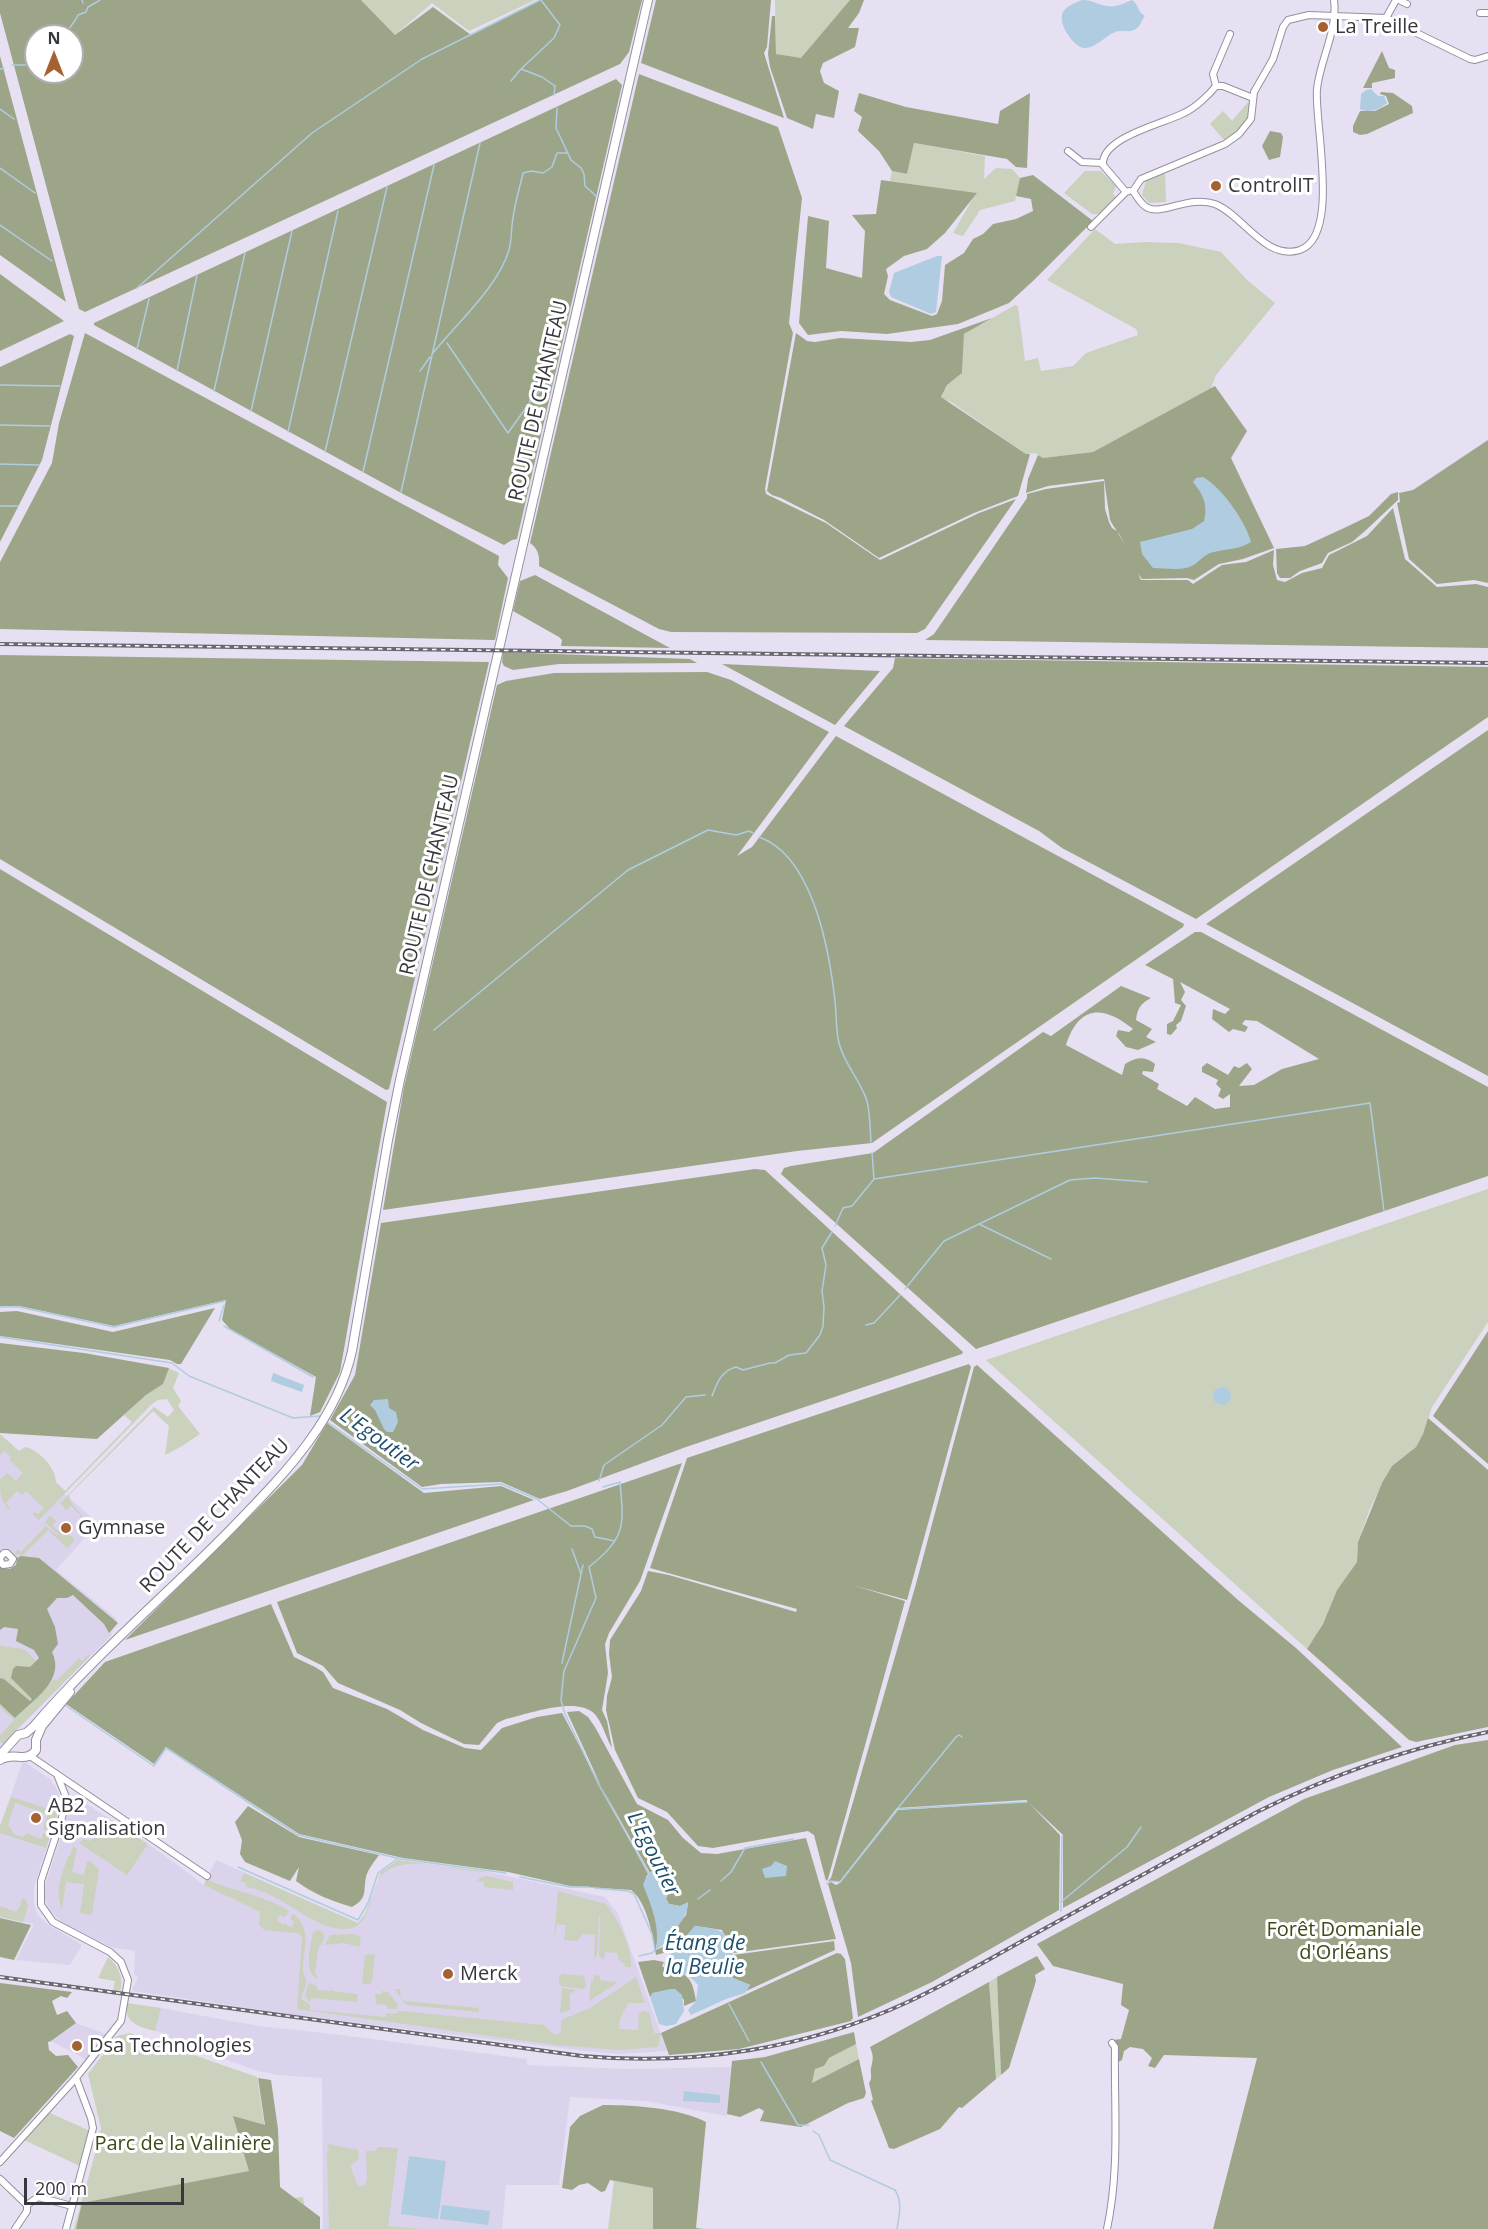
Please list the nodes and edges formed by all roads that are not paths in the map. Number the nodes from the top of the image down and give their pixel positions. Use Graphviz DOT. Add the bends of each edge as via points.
graph roads {
  1 [pos="648,0"];
  2 [pos="1334,0"];
  3 [pos="1398,0"];
  4 [pos="1407,4"];
  5 [pos="1488,13"];
  6 [pos="1480,14"];
  7 [pos="1334,16"];
  8 [pos="1386,18"];
  9 [pos="1230,34"];
  10 [pos="1488,56"];
  11 [pos="1216,86"];
  12 [pos="1253,98"];
  13 [pos="1068,151"];
  14 [pos="1102,162"];
  15 [pos="1129,191"];
  16 [pos="1091,227"];
  17 [pos="87,1670"];
  18 [pos="26,1733"];
  19 [pos="13,1741"];
  20 [pos="36,1744"];
  21 [pos="0,1755"];
  22 [pos="18,1756"];
  23 [pos="30,1756"];
  24 [pos="0,1760"];
  25 [pos="55,1775"];
  26 [pos="207,1876"];
  27 [pos="1112,2043"];
  28 [pos="76,2078"];
  29 [pos="0,2162"];
  30 [pos="0,2179"];
  31 [pos="27,2205"];
  32 [pos="72,2206"];
  33 [pos="15,2229"];
  34 [pos="66,2229"];
  35 [pos="1107,2229"];
  1 -- 17 [label="main road, ROUTE DE CHANTEAU" via="398,1088 348,1368 326,1415 291,1465"];
  2 -- 7 [label="street"];
  3 -- 4 [label="street"];
  3 -- 8 [label="street"];
  5 -- 6 [label="street"];
  7 -- 8 [label="street"];
  7 -- 12 [label="street" via="1288,20"];
  7 -- 15 [label="street" via="1317,93 1323,161 1321,222 1307,246 1288,251 1271,247 1228,212 1208,202 1150,209"];
  8 -- 10 [label="street" via="1470,59"];
  9 -- 11 [label="street" via="1213,74"];
  11 -- 12 [label="street"];
  11 -- 14 [label="street" via="1185,112 1117,142"];
  12 -- 15 [label="street" via="1251,119 1229,142 1141,179"];
  13 -- 14 [label="street" via="1082,162"];
  14 -- 15 [label="street"];
  15 -- 16 [label="street"];
  17 -- 18 [label="main road, ROUTE DE CHANTEAU"];
  17 -- 20 [label="main road, ROUTE DE CHANTEAU" via="42,1726"];
  18 -- 19 [label="main road, ROUTE DE CHANTEAU"];
  18 -- 20 [label="main road"];
  19 -- 21 [label="main road, ROUTE DE CHANTEAU"];
  19 -- 22 [label="main road"];
  20 -- 23 [label="main road, ROUTE DE CHANTEAU"];
  20 -- 25 [label="street" via="38,1755"];
  22 -- 23 [label="main road"];
  22 -- 24 [label="main road"];
  23 -- 25 [label="street"];
  25 -- 26 [label="street"];
  25 -- 28 [label="street" via="66,1805 41,1881 41,1905 53,1922 110,1952 121,1962 128,1980 121,2021"];
  27 -- 35 [label="street" via="1117,2146"];
  28 -- 29 [label="street"];
  28 -- 32 [label="street" via="93,2128"];
  30 -- 31 [label="street"];
  31 -- 32 [label="street" via="38,2197"];
  31 -- 33 [label="street"];
  32 -- 34 [label="street"];
}
